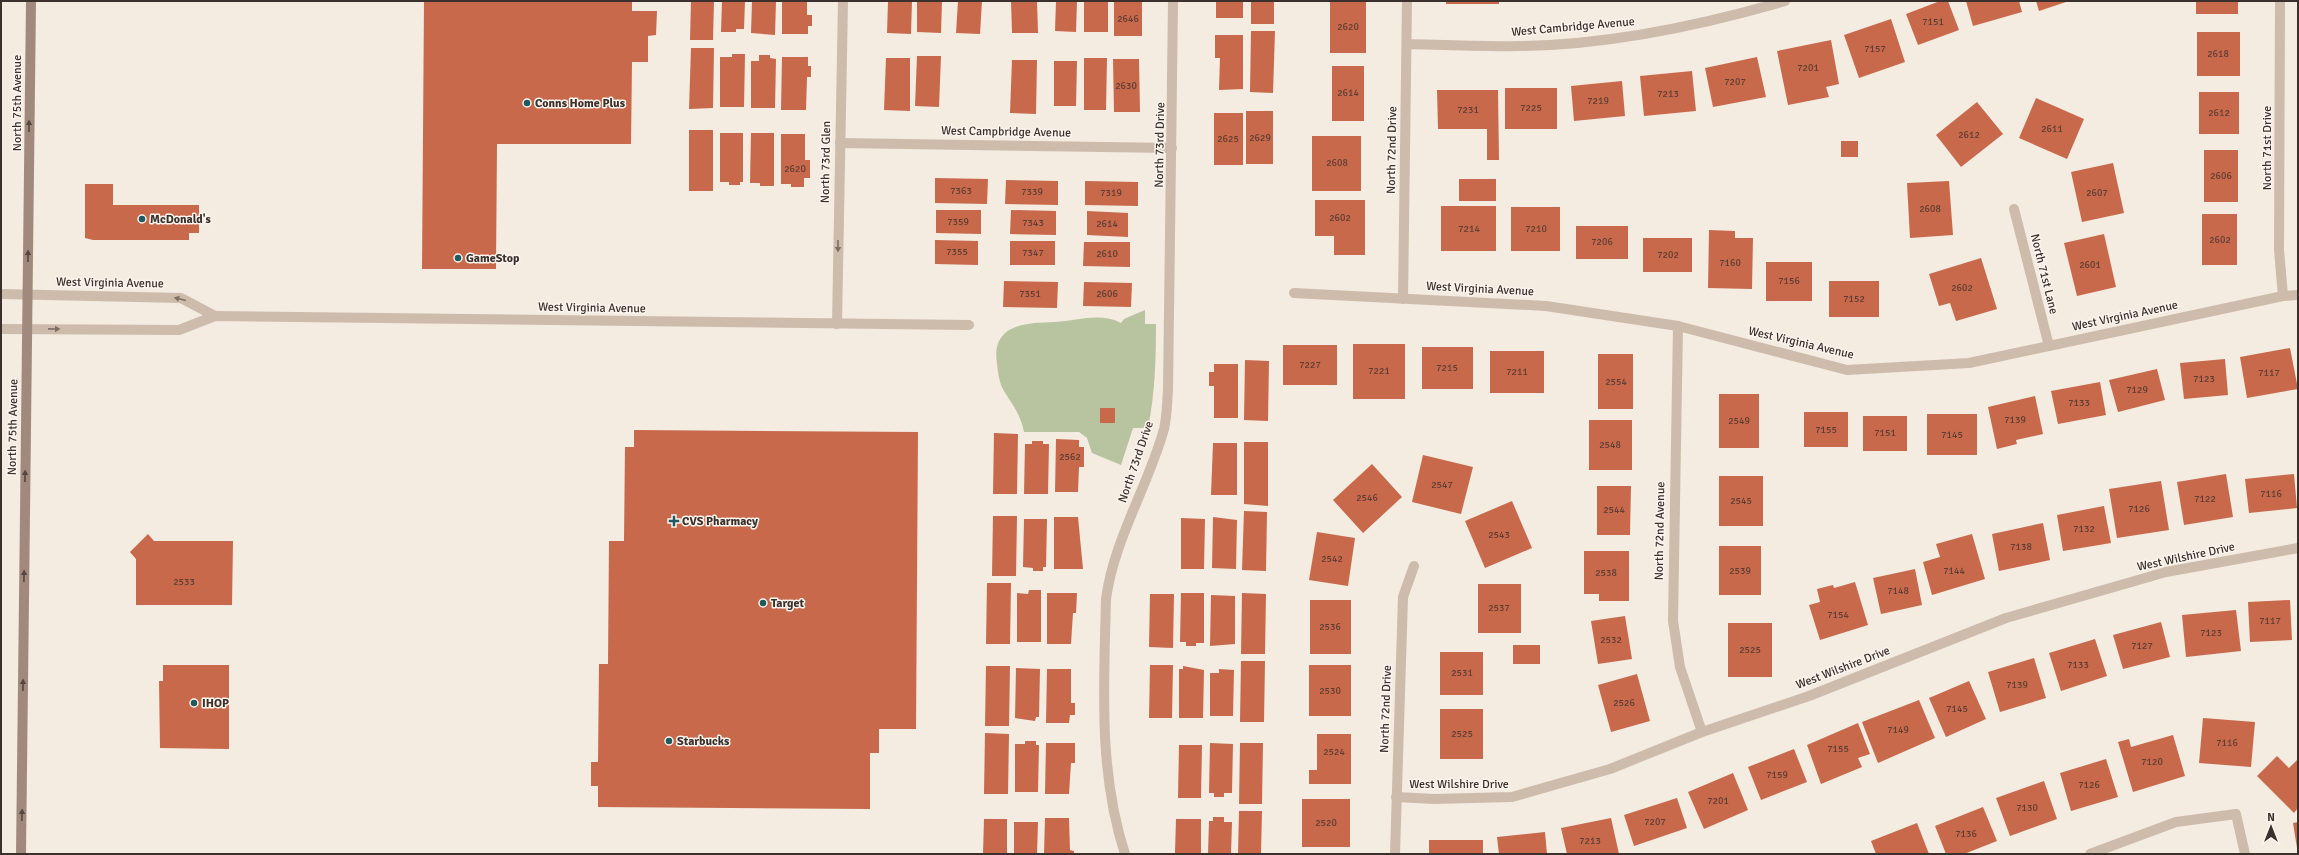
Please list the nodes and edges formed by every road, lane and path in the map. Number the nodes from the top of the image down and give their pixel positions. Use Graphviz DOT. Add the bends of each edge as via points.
graph roads {
  1 [pos="31,1"];
  2 [pos="843,1"];
  3 [pos="1173,1"];
  4 [pos="1407,1"];
  5 [pos="1785,1"];
  6 [pos="2280,1"];
  7 [pos="1407,44"];
  8 [pos="840,144"];
  9 [pos="1172,148"];
  10 [pos="2014,209"];
  11 [pos="1294,293"];
  12 [pos="1,294"];
  13 [pos="28,295"];
  14 [pos="2298,295"];
  15 [pos="2283,296"];
  16 [pos="1403,299"];
  17 [pos="215,316"];
  18 [pos="837,324"];
  19 [pos="969,325"];
  20 [pos="1678,326"];
  21 [pos="1,328"];
  22 [pos="27,329"];
  23 [pos="2049,346"];
  24 [pos="2298,548"];
  25 [pos="1414,566"];
  26 [pos="1702,732"];
  27 [pos="1396,797"];
  28 [pos="21,854"];
  29 [pos="1125,854"];
  30 [pos="1395,854"];
  31 [pos="2090,854"];
  32 [pos="2245,854"];
  13 -- 1 [label="main road, North 75th Avenue, one-way"];
  2 -- 8 [label="street, North 73rd Glen"];
  3 -- 9 [label="street, North 73rd Drive"];
  4 -- 7 [label="street, North 72nd Drive"];
  5 -- 7 [label="street, West Cambridge Avenue" via="1732,16 1621,38 1520,46"];
  6 -- 15 [label="street, North 71st Drive" via="2279,250"];
  7 -- 16 [label="street, North 72nd Drive"];
  8 -- 9 [label="street, West Campbridge Avenue"];
  8 -- 18 [label="street, North 73rd Glen, one-way"];
  9 -- 29 [label="street, North 73rd Drive" via="1168,390 1164,428 1116,555 1106,599 1105,755 1112,804"];
  10 -- 23 [label="street, North 71st Lane"];
  11 -- 16 [label="street, West Virginia Avenue"];
  12 -- 13 [label="street, West Virginia Avenue"];
  17 -- 13 [label="street, West Virginia Avenue, one-way" via="181,298"];
  13 -- 22 [label="main road, North 75th Avenue"];
  14 -- 15 [label="street, West Virginia Avenue"];
  15 -- 23 [label="street, West Virginia Avenue"];
  16 -- 20 [label="street, West Virginia Avenue" via="1546,306"];
  17 -- 18 [label="street, West Virginia Avenue"];
  22 -- 17 [label="street, West Virginia Avenue, one-way" via="179,330"];
  18 -- 19 [label="street, West Virginia Avenue"];
  20 -- 23 [label="street, West Virginia Avenue" via="1847,370 1969,363"];
  20 -- 26 [label="street, North 72nd Avenue" via="1673,621 1680,667"];
  21 -- 22 [label="street, West Virginia Avenue"];
  28 -- 22 [label="main road, North 75th Avenue, one-way"];
  24 -- 26 [label="street, West Wilshire Drive" via="2166,572 2006,618 1808,696"];
  25 -- 27 [label="street, North 72nd Drive" via="1403,597"];
  26 -- 27 [label="street, West Wilshire Drive" via="1610,770 1512,797"];
  27 -- 30 [label="street, North 72nd Drive"];
  31 -- 32 [label="street" via="2176,822 2236,814"];
}
